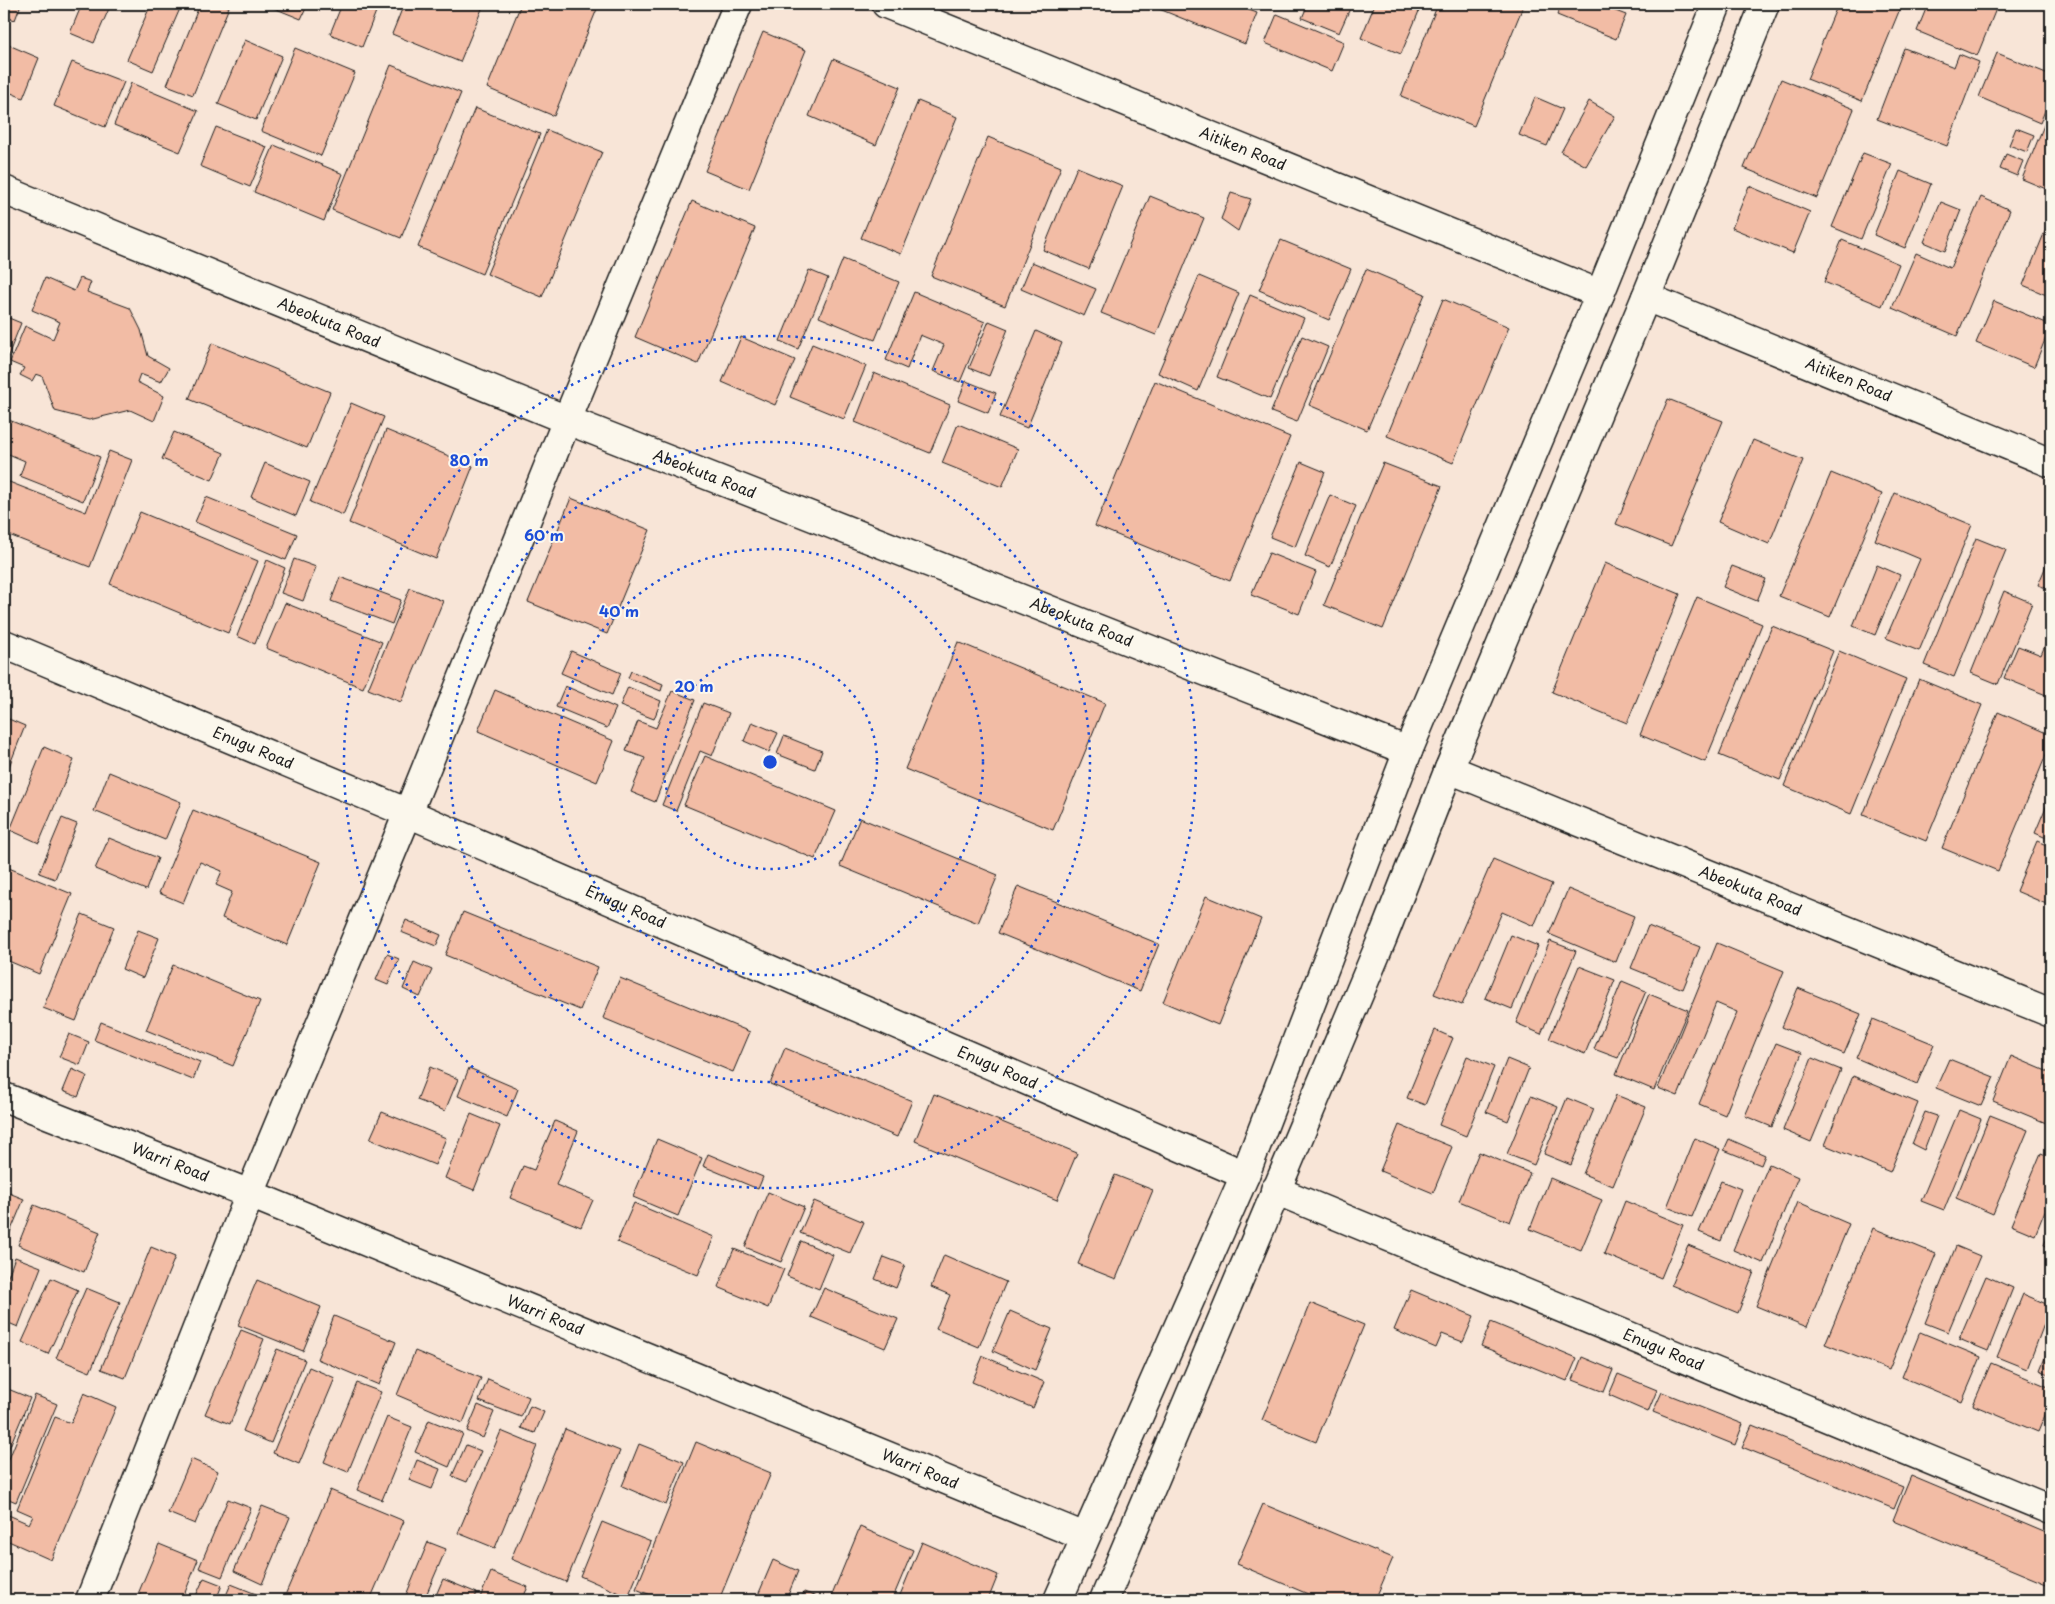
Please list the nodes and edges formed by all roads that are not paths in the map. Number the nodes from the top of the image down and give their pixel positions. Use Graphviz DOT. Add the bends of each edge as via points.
graph roads {
  1 [pos="738,4"];
  2 [pos="886,4"];
  3 [pos="1717,4"];
  4 [pos="1764,4"];
  5 [pos="4,190"];
  6 [pos="1600,294"];
  7 [pos="1646,297"];
  8 [pos="567,420"];
  9 [pos="2051,464"];
  10 [pos="4,644"];
  11 [pos="1408,751"];
  12 [pos="1449,769"];
  13 [pos="408,813"];
  14 [pos="1343,919"];
  15 [pos="1383,937"];
  16 [pos="2051,1013"];
  17 [pos="4,1097"];
  18 [pos="1246,1175"];
  19 [pos="1275,1190"];
  20 [pos="250,1194"];
  21 [pos="2051,1510"];
  22 [pos="1085,1537"];
  23 [pos="90,1600"];
  24 [pos="1058,1600"];
  25 [pos="1104,1600"];
  1 -- 8 [label="main road"];
  2 -- 6 [label="main road, Aitiken Road"];
  3 -- 6 [label="main road"];
  4 -- 7 [label="main road"];
  5 -- 8 [label="main road, Abeokuta Road"];
  6 -- 11 [label="main road"];
  7 -- 9 [label="main road, Aitiken Road"];
  7 -- 12 [label="main road"];
  8 -- 11 [label="main road, Abeokuta Road"];
  8 -- 13 [label="main road"];
  10 -- 13 [label="main road, Enugu Road"];
  11 -- 14 [label="main road"];
  12 -- 15 [label="main road"];
  12 -- 16 [label="main road, Abeokuta Road"];
  13 -- 18 [label="main road, Enugu Road"];
  13 -- 20 [label="main road"];
  14 -- 15 [label="main road"];
  14 -- 18 [label="main road"];
  15 -- 19 [label="main road"];
  17 -- 20 [label="main road, Warri Road"];
  18 -- 22 [label="main road"];
  19 -- 21 [label="main road, Enugu Road"];
  19 -- 25 [label="main road"];
  20 -- 22 [label="main road, Warri Road"];
  20 -- 23 [label="main road"];
  22 -- 24 [label="main road"];
}
